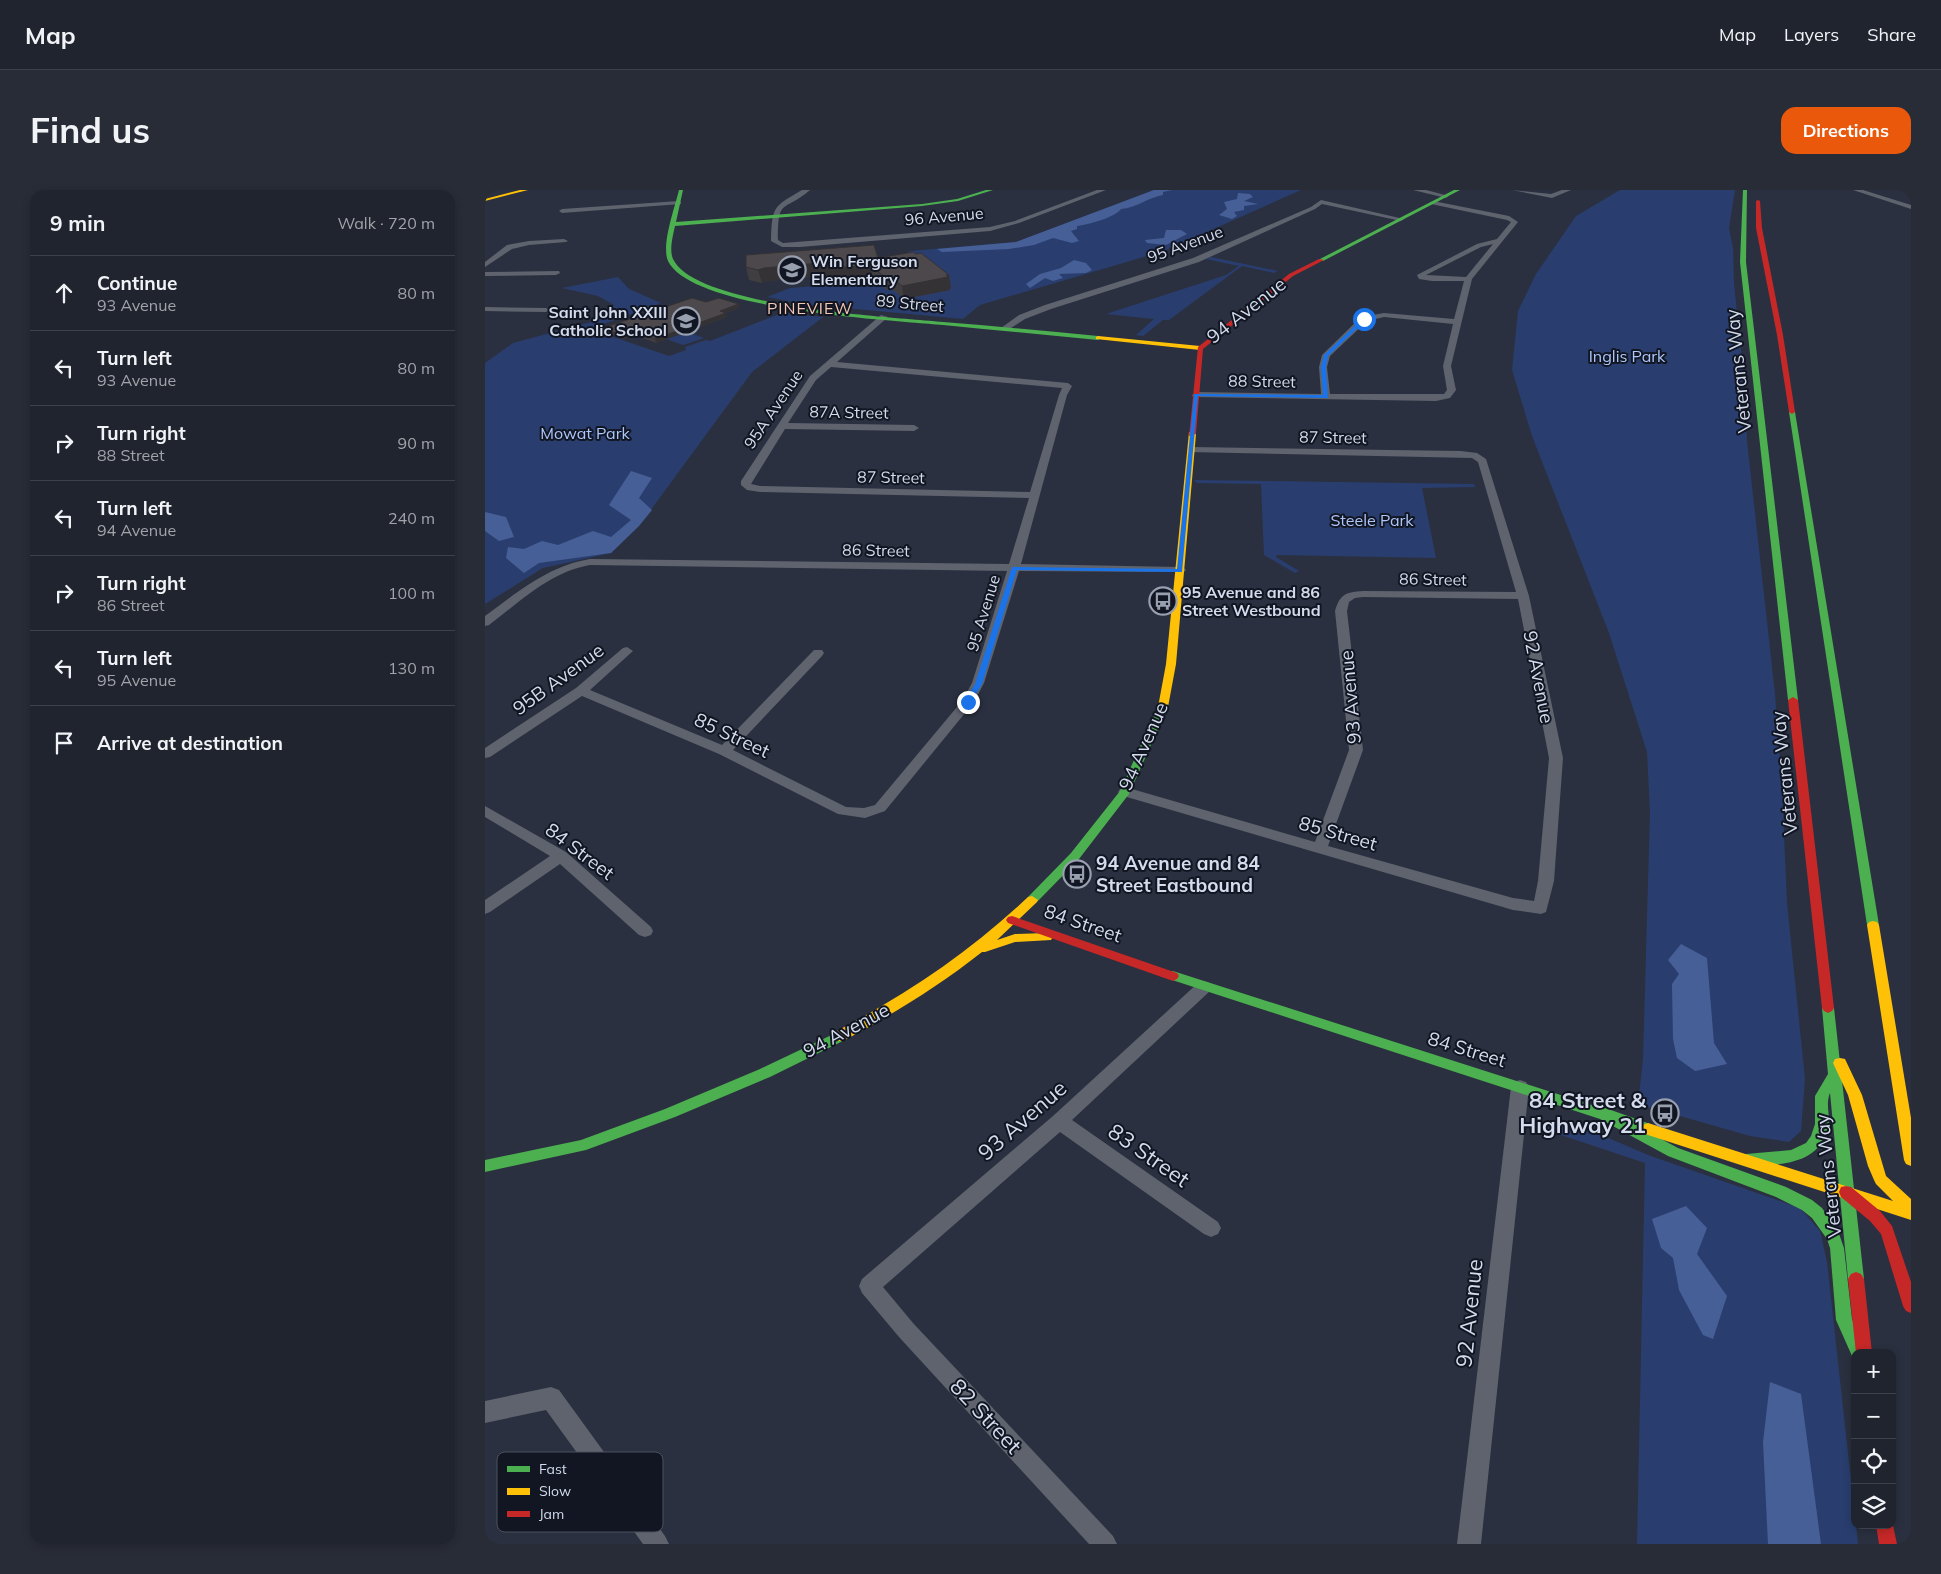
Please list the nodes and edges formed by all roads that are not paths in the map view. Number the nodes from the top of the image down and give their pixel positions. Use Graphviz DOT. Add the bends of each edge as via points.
graph roads {
  1 [pos="526,190"];
  2 [pos="681,190"];
  3 [pos="807,190"];
  4 [pos="991,190"];
  5 [pos="1103,190"];
  6 [pos="1416,190"];
  7 [pos="1458,190"];
  8 [pos="1515,190"];
  9 [pos="1568,190"];
  10 [pos="1745,190"];
  11 [pos="1759,190"];
  12 [pos="1855,190"];
  13 [pos="1446,196"];
  14 [pos="485,200"];
  15 [pos="679,203"];
  16 [pos="1433,203"];
  17 [pos="1911,207"];
  18 [pos="562,211"];
  19 [pos="775,216"];
  20 [pos="1401,219"];
  21 [pos="675,224"];
  22 [pos="1498,240"];
  23 [pos="563,241"];
  24 [pos="485,265"];
  25 [pos="556,273"];
  26 [pos="485,274"];
  27 [pos="1468,279"];
  28 [pos="485,309"];
  29 [pos="546,310"];
  30 [pos="884,317"];
  31 [pos="1458,322"];
  32 [pos="1005,328"];
  33 [pos="1199,348"];
  34 [pos="830,364"];
  35 [pos="1196,395"];
  36 [pos="1326,397"];
  37 [pos="783,426"];
  38 [pos="914,428"];
  39 [pos="1191,450"];
  40 [pos="1474,455"];
  41 [pos="747,487"];
  42 [pos="1033,495"];
  43 [pos="1014,568"];
  44 [pos="1179,570"];
  45 [pos="1523,596"];
  46 [pos="1344,600"];
  47 [pos="485,622"];
  48 [pos="627,651"];
  49 [pos="818,653"];
  50 [pos="581,691"];
  51 [pos="724,751"];
  52 [pos="485,754"];
  53 [pos="1125,792"];
  54 [pos="485,810"];
  55 [pos="865,813"];
  56 [pos="1321,848"];
  57 [pos="561,856"];
  58 [pos="1041,890"];
  59 [pos="485,908"];
  60 [pos="1541,908"];
  61 [pos="1012,920"];
  62 [pos="645,931"];
  63 [pos="1047,932"];
  64 [pos="1061,937"];
  65 [pos="966,955"];
  66 [pos="1204,987"];
  67 [pos="1833,1048"];
  68 [pos="1836,1073"];
  69 [pos="1520,1087"];
  70 [pos="1597,1111"];
  71 [pos="1903,1119"];
  72 [pos="1059,1121"];
  73 [pos="1911,1132"];
  74 [pos="1746,1160"];
  75 [pos="1911,1160"];
  76 [pos="485,1166"];
  77 [pos="1846,1192"];
  78 [pos="1911,1208"];
  79 [pos="1911,1213"];
  80 [pos="1211,1228"];
  81 [pos="869,1286"];
  82 [pos="1911,1306"];
  83 [pos="1857,1349"];
  84 [pos="1865,1349"];
  85 [pos="485,1412"];
  86 [pos="591,1452"];
  87 [pos="1886,1529"];
  88 [pos="648,1532"];
  89 [pos="657,1544"];
  90 [pos="1105,1544"];
  91 [pos="1469,1544"];
  92 [pos="1888,1544"];
  1 -- 14 [label="street"];
  2 -- 15 [label="street, 89 Street"];
  3 -- 19 [label="street" via="780,204"];
  4 -- 19 [label="street" via="958,200 922,205"];
  5 -- 19 [label="street, 96 Avenue" via="990,229 782,245 775,241"];
  6 -- 13 [label="street"];
  7 -- 13 [label="street, 94 Avenue"];
  8 -- 9 [label="street" via="1552,196"];
  10 -- 67 [label="street, Veterans Way" via="1743,262"];
  11 -- 71 [label="street" via="1759,228 1779,335"];
  12 -- 17 [label="street"];
  13 -- 16 [label="street, 94 Avenue"];
  15 -- 18 [label="street"];
  15 -- 21 [label="street, 89 Street"];
  16 -- 20 [label="street, 94 Avenue"];
  16 -- 22 [label="street" via="1515,221"];
  19 -- 21 [label="street"];
  20 -- 32 [label="street, 95 Avenue" via="1320,202 1196,260 1048,307"];
  20 -- 33 [label="street, 94 Avenue" via="1291,275"];
  21 -- 30 [label="street, 89 Street" via="670,258 676,269 686,276 769,304"];
  22 -- 27 [label="street"];
  22 -- 27 [label="street" via="1479,245 1421,276 1432,280"];
  23 -- 24 [label="street" via="529,242 510,247"];
  25 -- 26 [label="street"];
  27 -- 31 [label="street"];
  28 -- 29 [label="street"];
  30 -- 32 [label="street, 89 Street"];
  30 -- 34 [label="street, 95A Avenue"];
  31 -- 36 [label="street" via="1372,316 1364,319 1326,355 1323,367"];
  31 -- 36 [label="street, 88 Street" via="1448,361 1452,390 1447,396"];
  32 -- 33 [label="street, 89 Street"];
  33 -- 35 [label="street, 94 Avenue"];
  34 -- 37 [label="street, 95A Avenue" via="813,378"];
  34 -- 42 [label="street, 95 Avenue" via="1068,386"];
  35 -- 36 [label="street, 88 Street"];
  35 -- 39 [label="street, 94 Avenue"];
  37 -- 38 [label="street, 87A Street"];
  37 -- 41 [label="street, 95A Avenue" via="746,481"];
  39 -- 40 [label="street, 87 Street"];
  39 -- 44 [label="street, 94 Avenue"];
  40 -- 45 [label="street, 92 Avenue" via="1484,464"];
  41 -- 42 [label="street, 87 Street"];
  42 -- 43 [label="street, 95 Avenue"];
  43 -- 44 [label="street, 86 Street"];
  43 -- 47 [label="street, 86 Street" via="590,562 571,564 553,573"];
  43 -- 55 [label="street, 95 Avenue" via="978,684 968,702 881,808"];
  44 -- 53 [label="street, 94 Avenue" via="1165,703"];
  45 -- 46 [label="street, 86 Street" via="1363,594"];
  45 -- 60 [label="street, 92 Avenue" via="1556,758"];
  46 -- 56 [label="street, 93 Avenue" via="1341,611 1356,750"];
  48 -- 50 [label="street, 95B Avenue"];
  49 -- 51 [label="street"];
  50 -- 51 [label="street, 85 Street"];
  50 -- 52 [label="street, 95B Avenue"];
  51 -- 55 [label="street, 85 Street" via="843,811"];
  53 -- 56 [label="street, 85 Street"];
  53 -- 58 [label="street, 94 Avenue" via="1075,856"];
  54 -- 57 [label="street, 84 Street"];
  56 -- 60 [label="street, 85 Street" via="1513,904"];
  57 -- 59 [label="street"];
  57 -- 62 [label="street, 84 Street"];
  58 -- 61 [label="street, 94 Avenue"];
  58 -- 63 [label="street" via="1041,913"];
  61 -- 63 [label="street, 84 Street"];
  61 -- 65 [label="street, 94 Avenue"];
  63 -- 64 [label="street, 84 Street"];
  64 -- 65 [label="street" via="1015,938"];
  64 -- 66 [label="street, 84 Street"];
  65 -- 76 [label="street, 94 Avenue" via="932,982 863,1024 748,1080 581,1146"];
  66 -- 69 [label="street, 84 Street"];
  66 -- 72 [label="street, 93 Avenue"];
  67 -- 68 [label="street, Veterans Way"];
  67 -- 78 [label="street" via="1855,1095 1881,1180"];
  68 -- 74 [label="street" via="1823,1095 1821,1129 1811,1147 1794,1156"];
  68 -- 77 [label="street, Veterans Way"];
  69 -- 70 [label="street, 84 Street"];
  69 -- 91 [label="street, 92 Avenue"];
  70 -- 74 [label="street, 84 Street"];
  70 -- 83 [label="street" via="1673,1152 1781,1192 1817,1213 1835,1242 1845,1320"];
  71 -- 73 [label="street"];
  71 -- 75 [label="street"];
  72 -- 80 [label="street, 83 Street"];
  72 -- 81 [label="street, 93 Avenue"];
  74 -- 77 [label="street, 84 Street"];
  77 -- 79 [label="street, 84 Street"];
  77 -- 82 [label="street" via="1875,1216 1887,1231"];
  77 -- 84 [label="street, Veterans Way"];
  81 -- 90 [label="street, 82 Street"];
  85 -- 86 [label="street" via="551,1398"];
  87 -- 92 [label="street"];
  88 -- 89 [label="street"];
}
